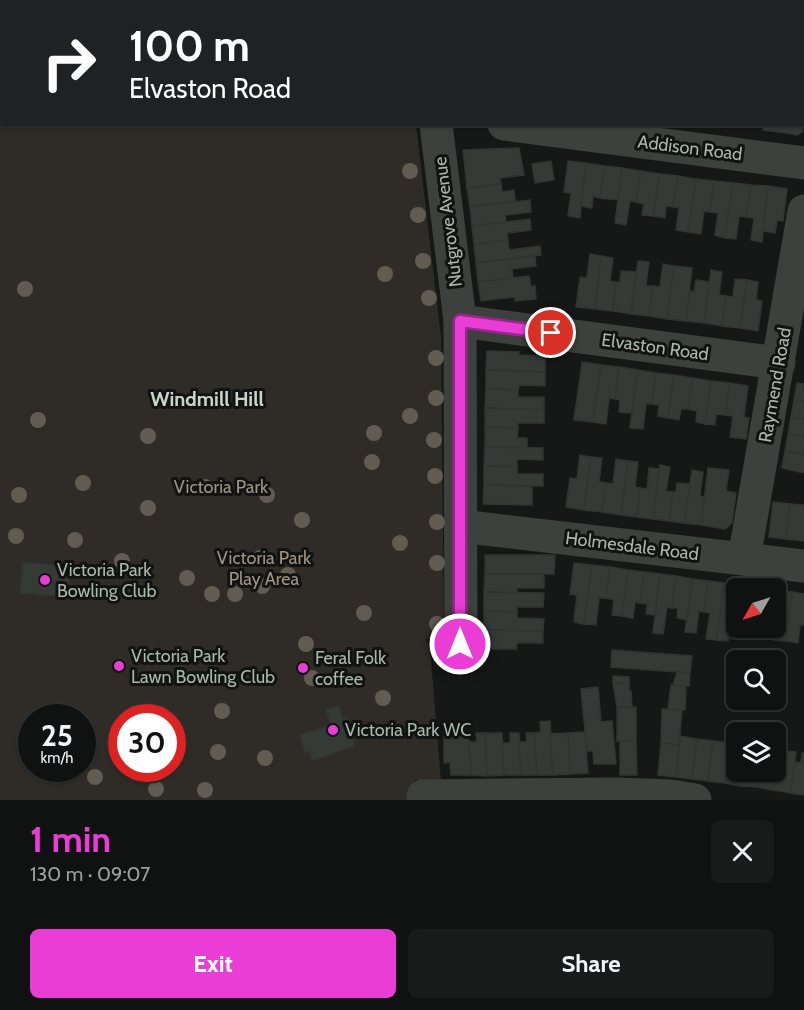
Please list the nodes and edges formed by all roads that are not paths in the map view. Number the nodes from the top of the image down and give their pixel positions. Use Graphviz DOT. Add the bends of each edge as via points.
graph roads {
  1 [pos="436,126"];
  2 [pos="519,126"];
  3 [pos="804,163"];
  4 [pos="804,211"];
  5 [pos="460,321"];
  6 [pos="779,363"];
  7 [pos="460,526"];
  8 [pos="744,559"];
  9 [pos="804,566"];
  10 [pos="460,644"];
  11 [pos="423,796"];
  12 [pos="616,797"];
  13 [pos="695,800"];
  1 -- 5 [label="street, Nutgrove Avenue"];
  2 -- 3 [label="street, Addison Road"];
  4 -- 6 [label="street, Raymend Road"];
  5 -- 6 [label="street, Elvaston Road"];
  5 -- 7 [label="street, Nutgrove Avenue"];
  6 -- 8 [label="street, Raymend Road"];
  7 -- 8 [label="street, Holmesdale Road"];
  7 -- 10 [label="street, Nutgrove Avenue"];
  8 -- 9 [label="street, Holmesdale Road"];
  11 -- 12 [label="street"];
  12 -- 13 [label="street" via="671,796"];
}
